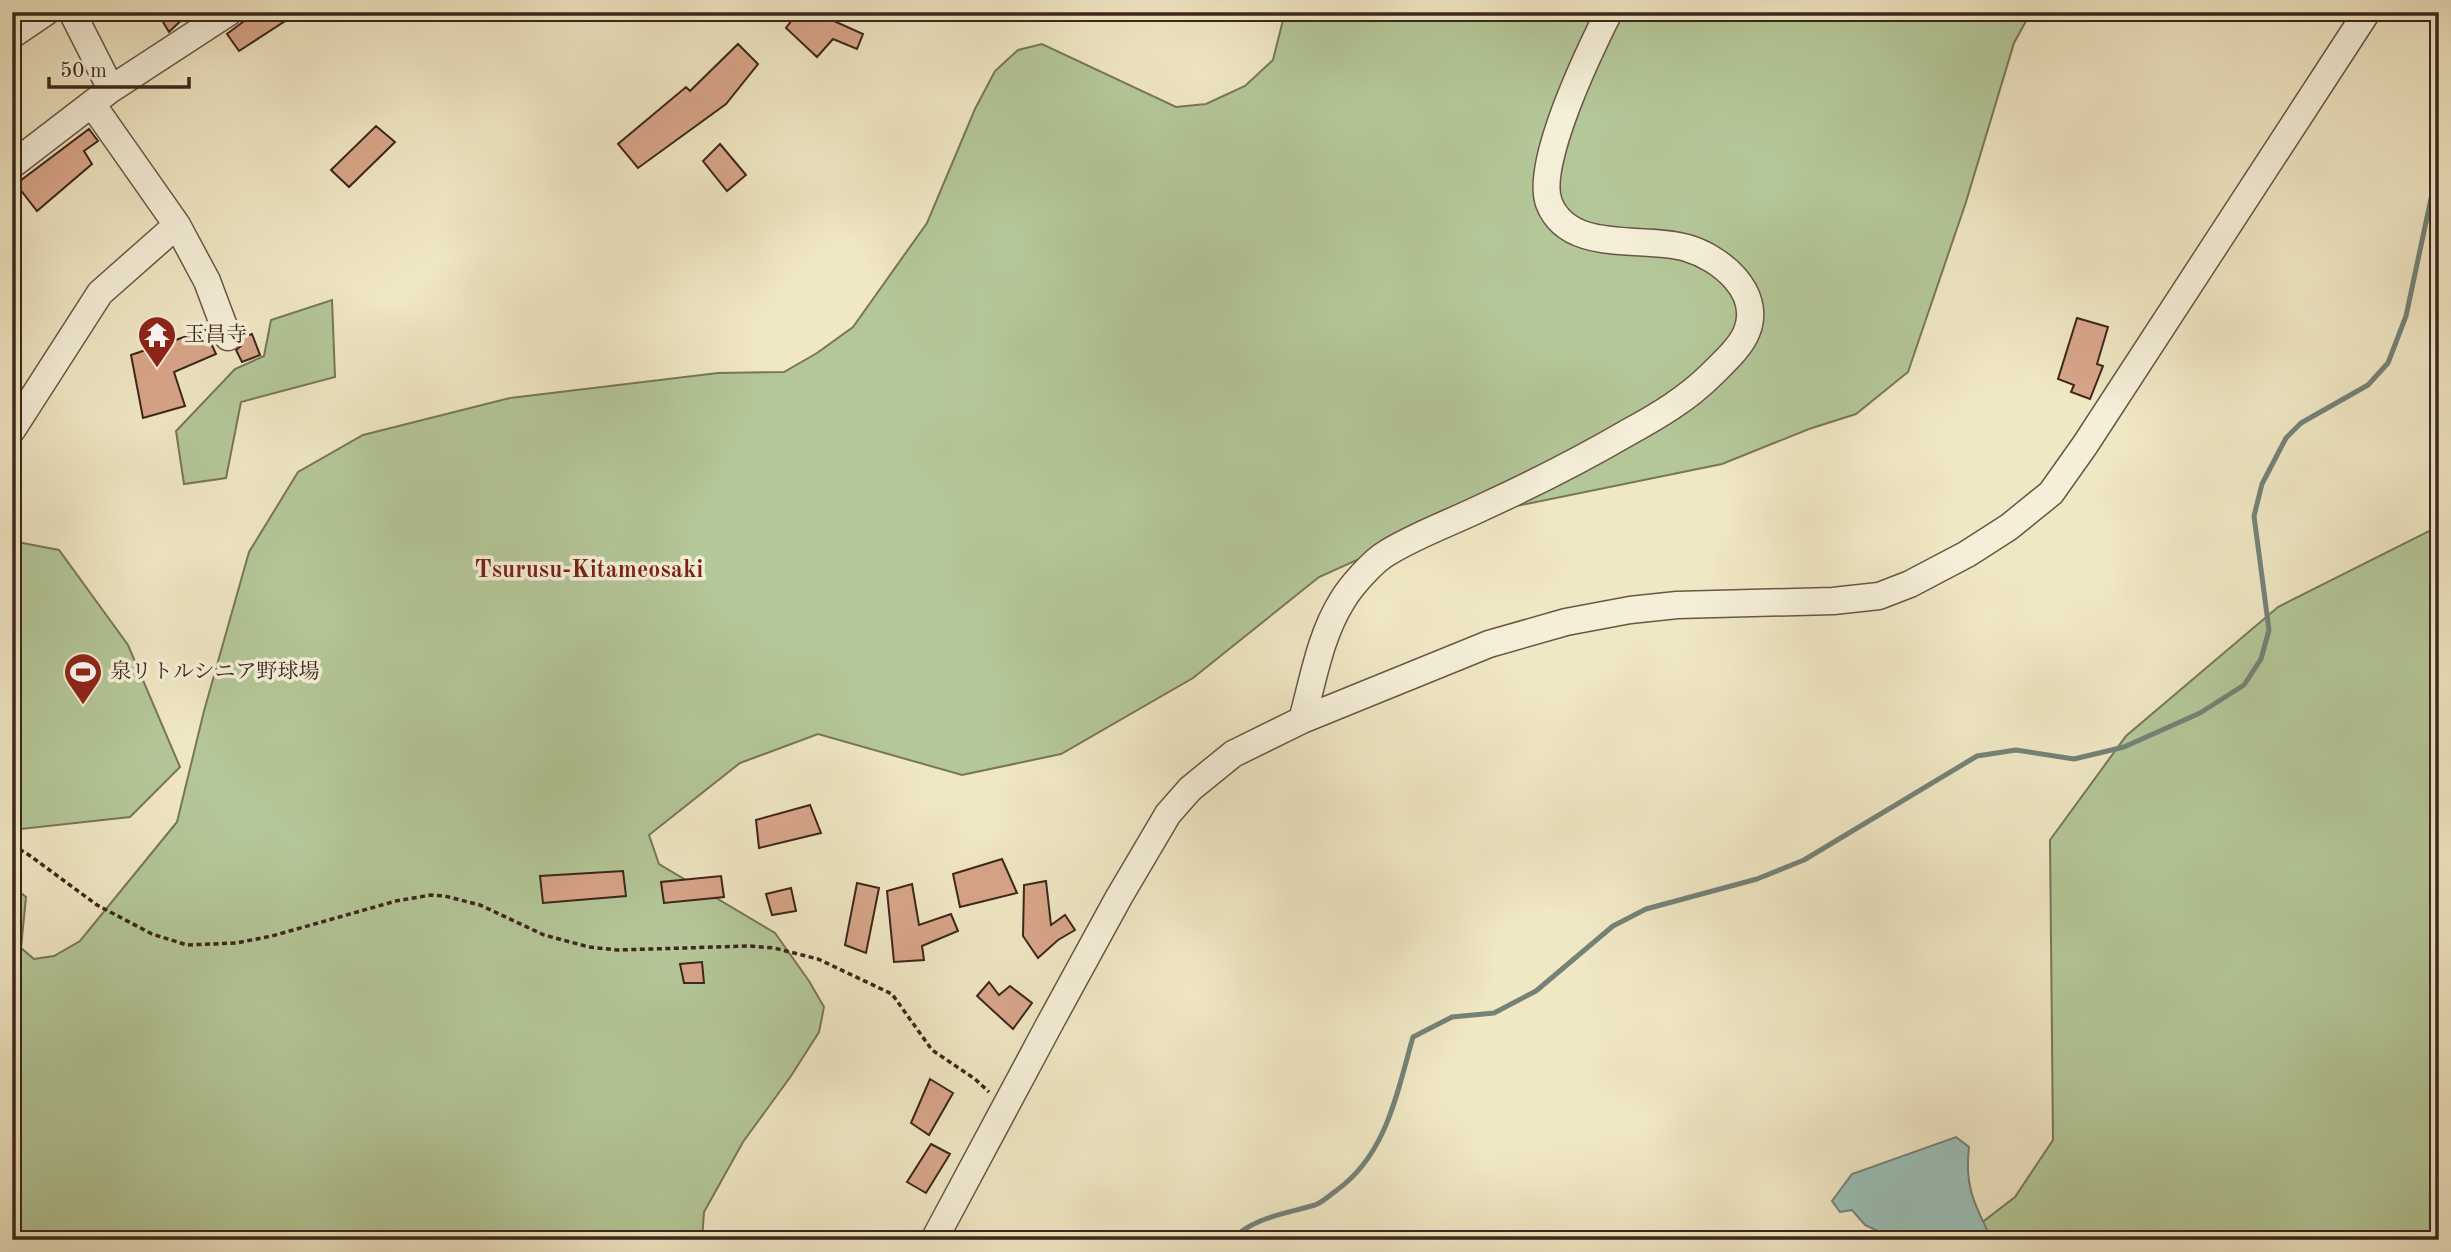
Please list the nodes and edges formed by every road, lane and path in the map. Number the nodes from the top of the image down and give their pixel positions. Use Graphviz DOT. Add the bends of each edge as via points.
graph roads {
  1 [pos="46,12"];
  2 [pos="72,12"];
  3 [pos="229,12"];
  4 [pos="1609,12"];
  5 [pos="2367,12"];
  6 [pos="12,34"];
  7 [pos="101,96"];
  8 [pos="12,165"];
  9 [pos="177,225"];
  10 [pos="228,337"];
  11 [pos="12,430"];
  12 [pos="1302,720"];
  13 [pos="12,845"];
  14 [pos="1006,1107"];
  15 [pos="934,1240"];
  1 -- 6 [label="street"];
  2 -- 7 [label="street"];
  3 -- 7 [label="street"];
  4 -- 12 [label="street" via="1572,92 1553,148 1546,186 1549,203 1562,223 1582,234 1686,247 1722,267 1742,286 1750,305 1746,332 1726,360 1676,405 1572,465 1385,554 1342,600"];
  5 -- 12 [label="street" via="2085,445 2050,493 2009,527 1922,578 1879,596 1677,605 1566,622 1489,644"];
  7 -- 8 [label="street"];
  7 -- 9 [label="street"];
  9 -- 10 [label="street" via="207,281"];
  9 -- 11 [label="street" via="100,293"];
  12 -- 14 [label="street" via="1233,754 1168,814"];
  13 -- 14 [label="path" via="97,905 152,934 187,945 272,936 431,895 480,905 544,935 589,947 750,946 818,959 891,994 932,1050"];
  14 -- 15 [label="street"];
}
